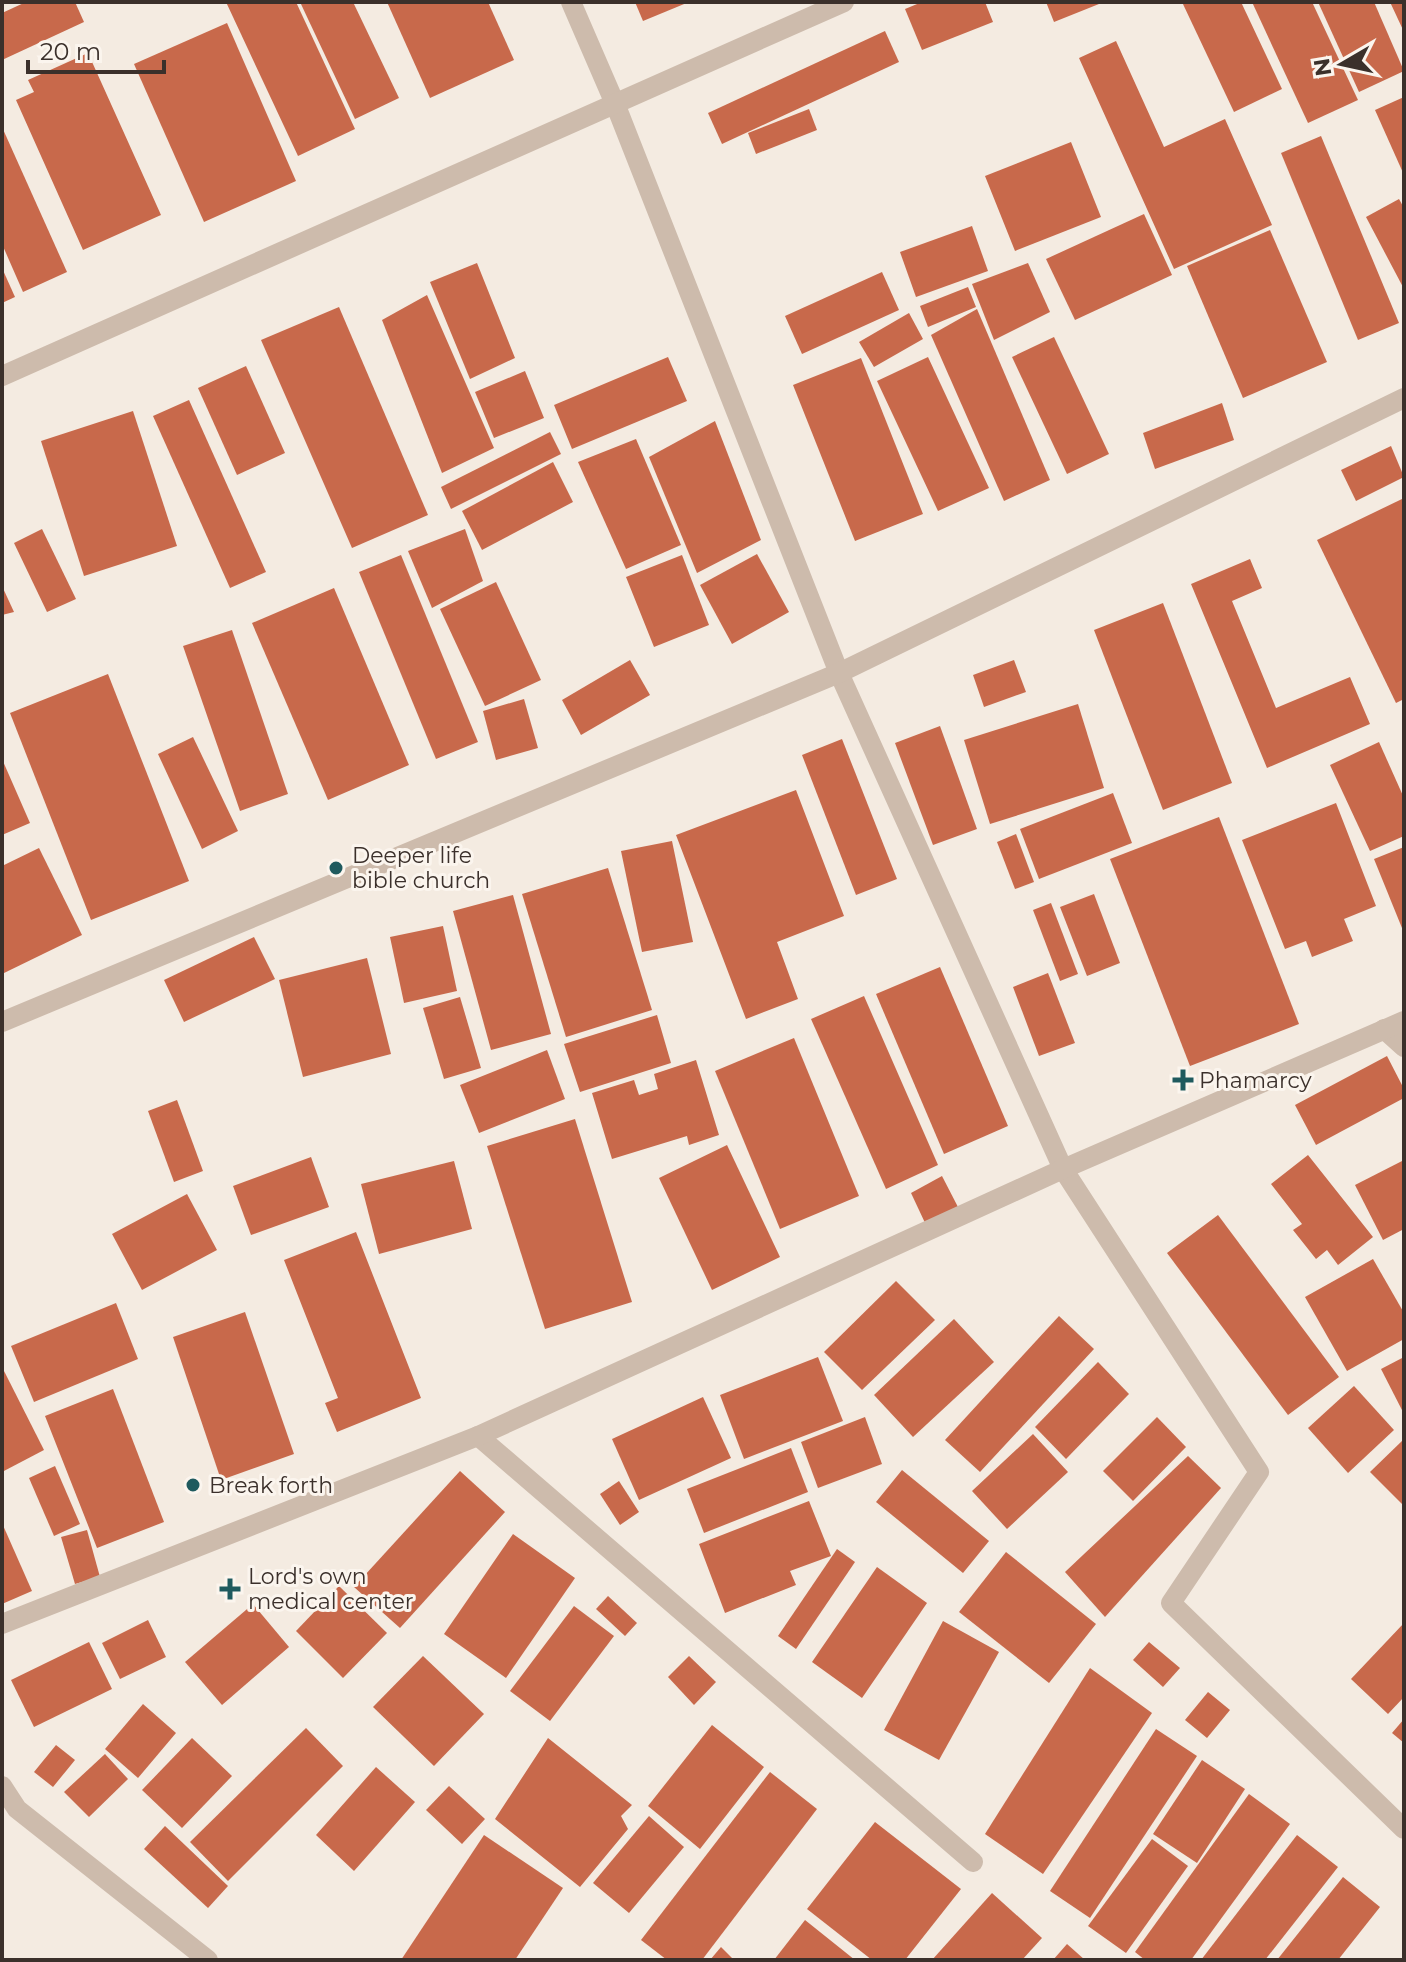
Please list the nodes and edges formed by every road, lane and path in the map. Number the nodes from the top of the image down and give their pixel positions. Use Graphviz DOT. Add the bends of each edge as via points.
graph roads {
  1 [pos="571,2"];
  2 [pos="844,2"];
  3 [pos="616,106"];
  4 [pos="2,376"];
  5 [pos="1404,398"];
  6 [pos="839,673"];
  7 [pos="1404,1021"];
  8 [pos="2,1022"];
  9 [pos="1384,1029"];
  10 [pos="1404,1047"];
  11 [pos="1063,1169"];
  12 [pos="478,1436"];
  13 [pos="2,1624"];
  14 [pos="2,1786"];
  15 [pos="1404,1829"];
  16 [pos="973,1862"];
  17 [pos="208,1960"];
  1 -- 3 [label="street"];
  2 -- 3 [label="street"];
  3 -- 4 [label="street"];
  3 -- 6 [label="street"];
  5 -- 6 [label="street"];
  6 -- 8 [label="street"];
  6 -- 11 [label="street"];
  7 -- 9 [label="street"];
  9 -- 10 [label="street"];
  9 -- 11 [label="street"];
  11 -- 12 [label="street"];
  11 -- 15 [label="street" via="1259,1472 1171,1603"];
  12 -- 13 [label="street"];
  12 -- 16 [label="street"];
  14 -- 17 [label="street" via="17,1809"];
}
